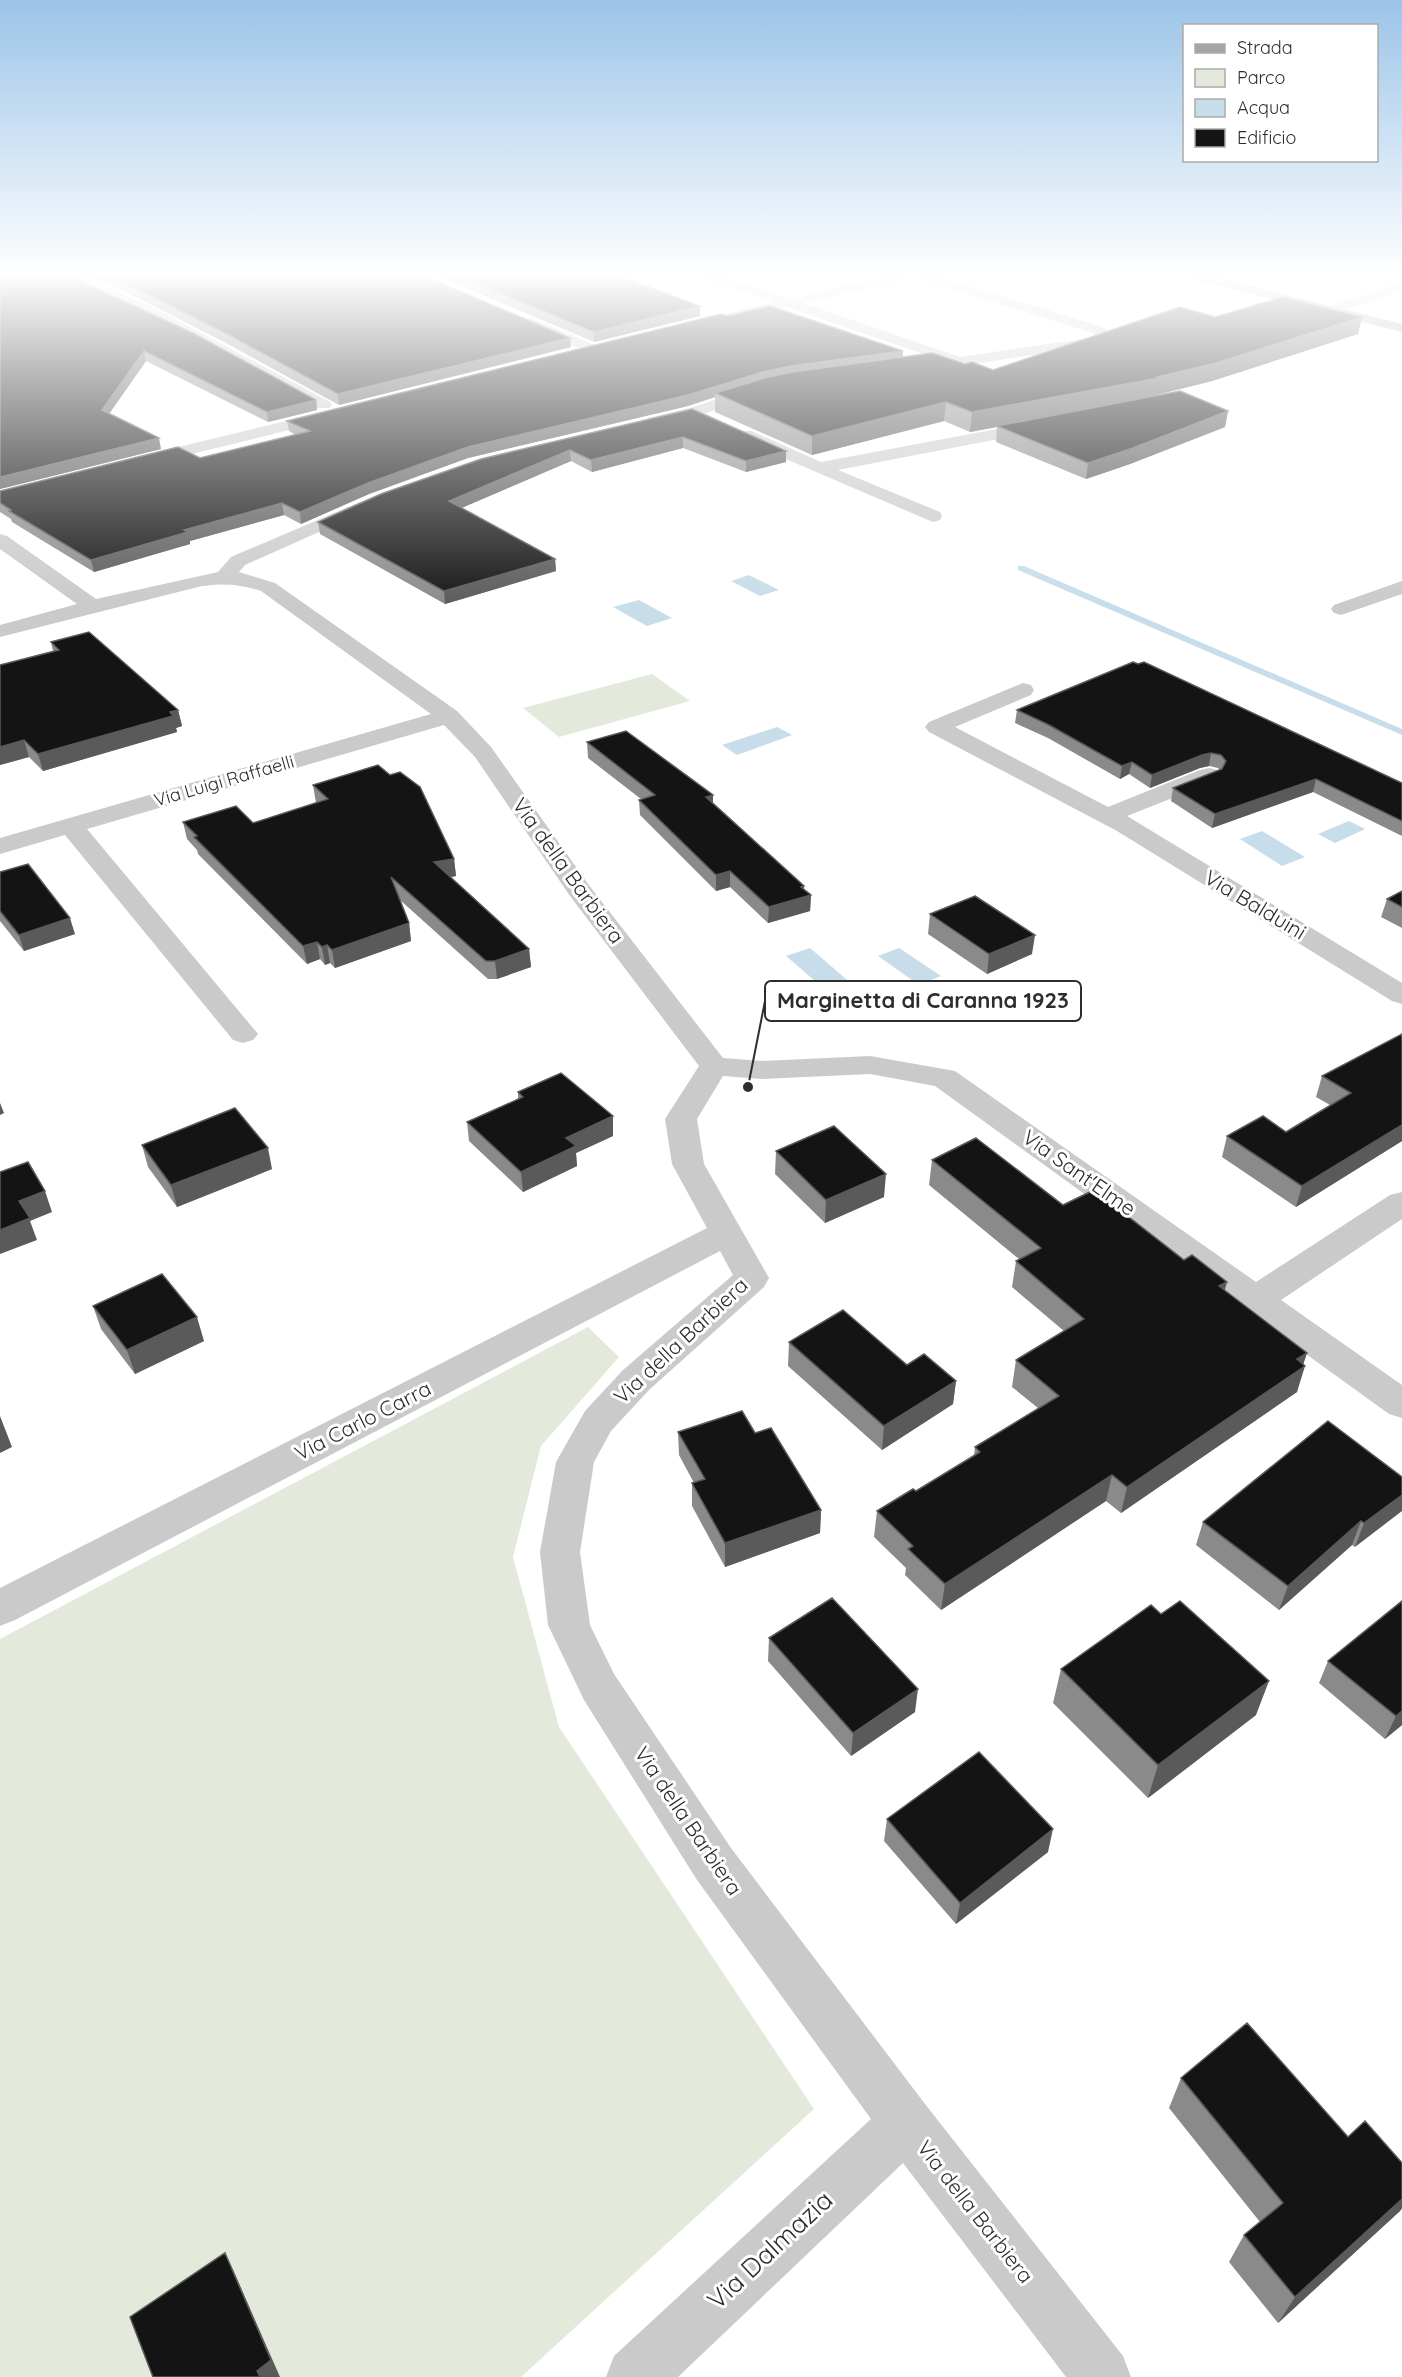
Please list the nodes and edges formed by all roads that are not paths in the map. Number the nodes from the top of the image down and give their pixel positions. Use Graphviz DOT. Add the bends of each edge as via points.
graph roads {
  1 [pos="297,387"];
  2 [pos="772,387"];
  3 [pos="694,412"];
  4 [pos="1052,424"];
  5 [pos="640,425"];
  6 [pos="124,466"];
  7 [pos="819,468"];
  8 [pos="376,500"];
  9 [pos="933,516"];
  10 [pos="0,540"];
  11 [pos="224,577"];
  12 [pos="1402,588"];
  13 [pos="93,606"];
  14 [pos="1341,609"];
  15 [pos="0,631"];
  16 [pos="1023,690"];
  17 [pos="448,716"];
  18 [pos="1209,775"];
  19 [pos="1106,816"];
  20 [pos="70,826"];
  21 [pos="0,846"];
  22 [pos="1402,995"];
  23 [pos="243,1034"];
  24 [pos="714,1066"];
  25 [pos="1402,1203"];
  26 [pos="726,1233"];
  27 [pos="1256,1299"];
  28 [pos="1402,1404"];
  29 [pos="0,1608"];
  30 [pos="906,2123"];
  31 [pos="635,2377"];
  32 [pos="1102,2377"];
  1 -- 6 [label="street" via="344,411"];
  2 -- 3 [label="street"];
  3 -- 5 [label="street"];
  3 -- 7 [label="street"];
  4 -- 7 [label="street"];
  7 -- 9 [label="street"];
  8 -- 11 [label="street" via="238,561"];
  10 -- 13 [label="street"];
  11 -- 13 [label="street, Via della Barbiera"];
  11 -- 17 [label="street, Via della Barbiera" via="245,579 268,588"];
  12 -- 14 [label="street"];
  13 -- 15 [label="street, Via della Barbiera"];
  16 -- 19 [label="street, Via Balduini" via="937,727"];
  17 -- 20 [label="street, Via Luigi Raffaelli"];
  17 -- 24 [label="street, Via della Barbiera" via="483,752 579,890"];
  18 -- 19 [label="street"];
  19 -- 22 [label="street, Via Balduini"];
  20 -- 21 [label="street, Via Luigi Raffaelli"];
  20 -- 23 [label="street"];
  24 -- 26 [label="street, Via della Barbiera" via="681,1119 688,1164"];
  24 -- 27 [label="street, Via Sant'Elme" via="762,1070 870,1065 944,1078"];
  25 -- 27 [label="street"];
  26 -- 29 [label="street, Via Carlo Carra"];
  26 -- 30 [label="street, Via della Barbiera" via="752,1278 636,1380 598,1421 575,1462 560,1552 569,1625 599,1687 714,1864"];
  27 -- 28 [label="street, Via Sant'Elme"];
  30 -- 31 [label="street, Via Dalmazia"];
  30 -- 32 [label="street, Via della Barbiera"];
}
